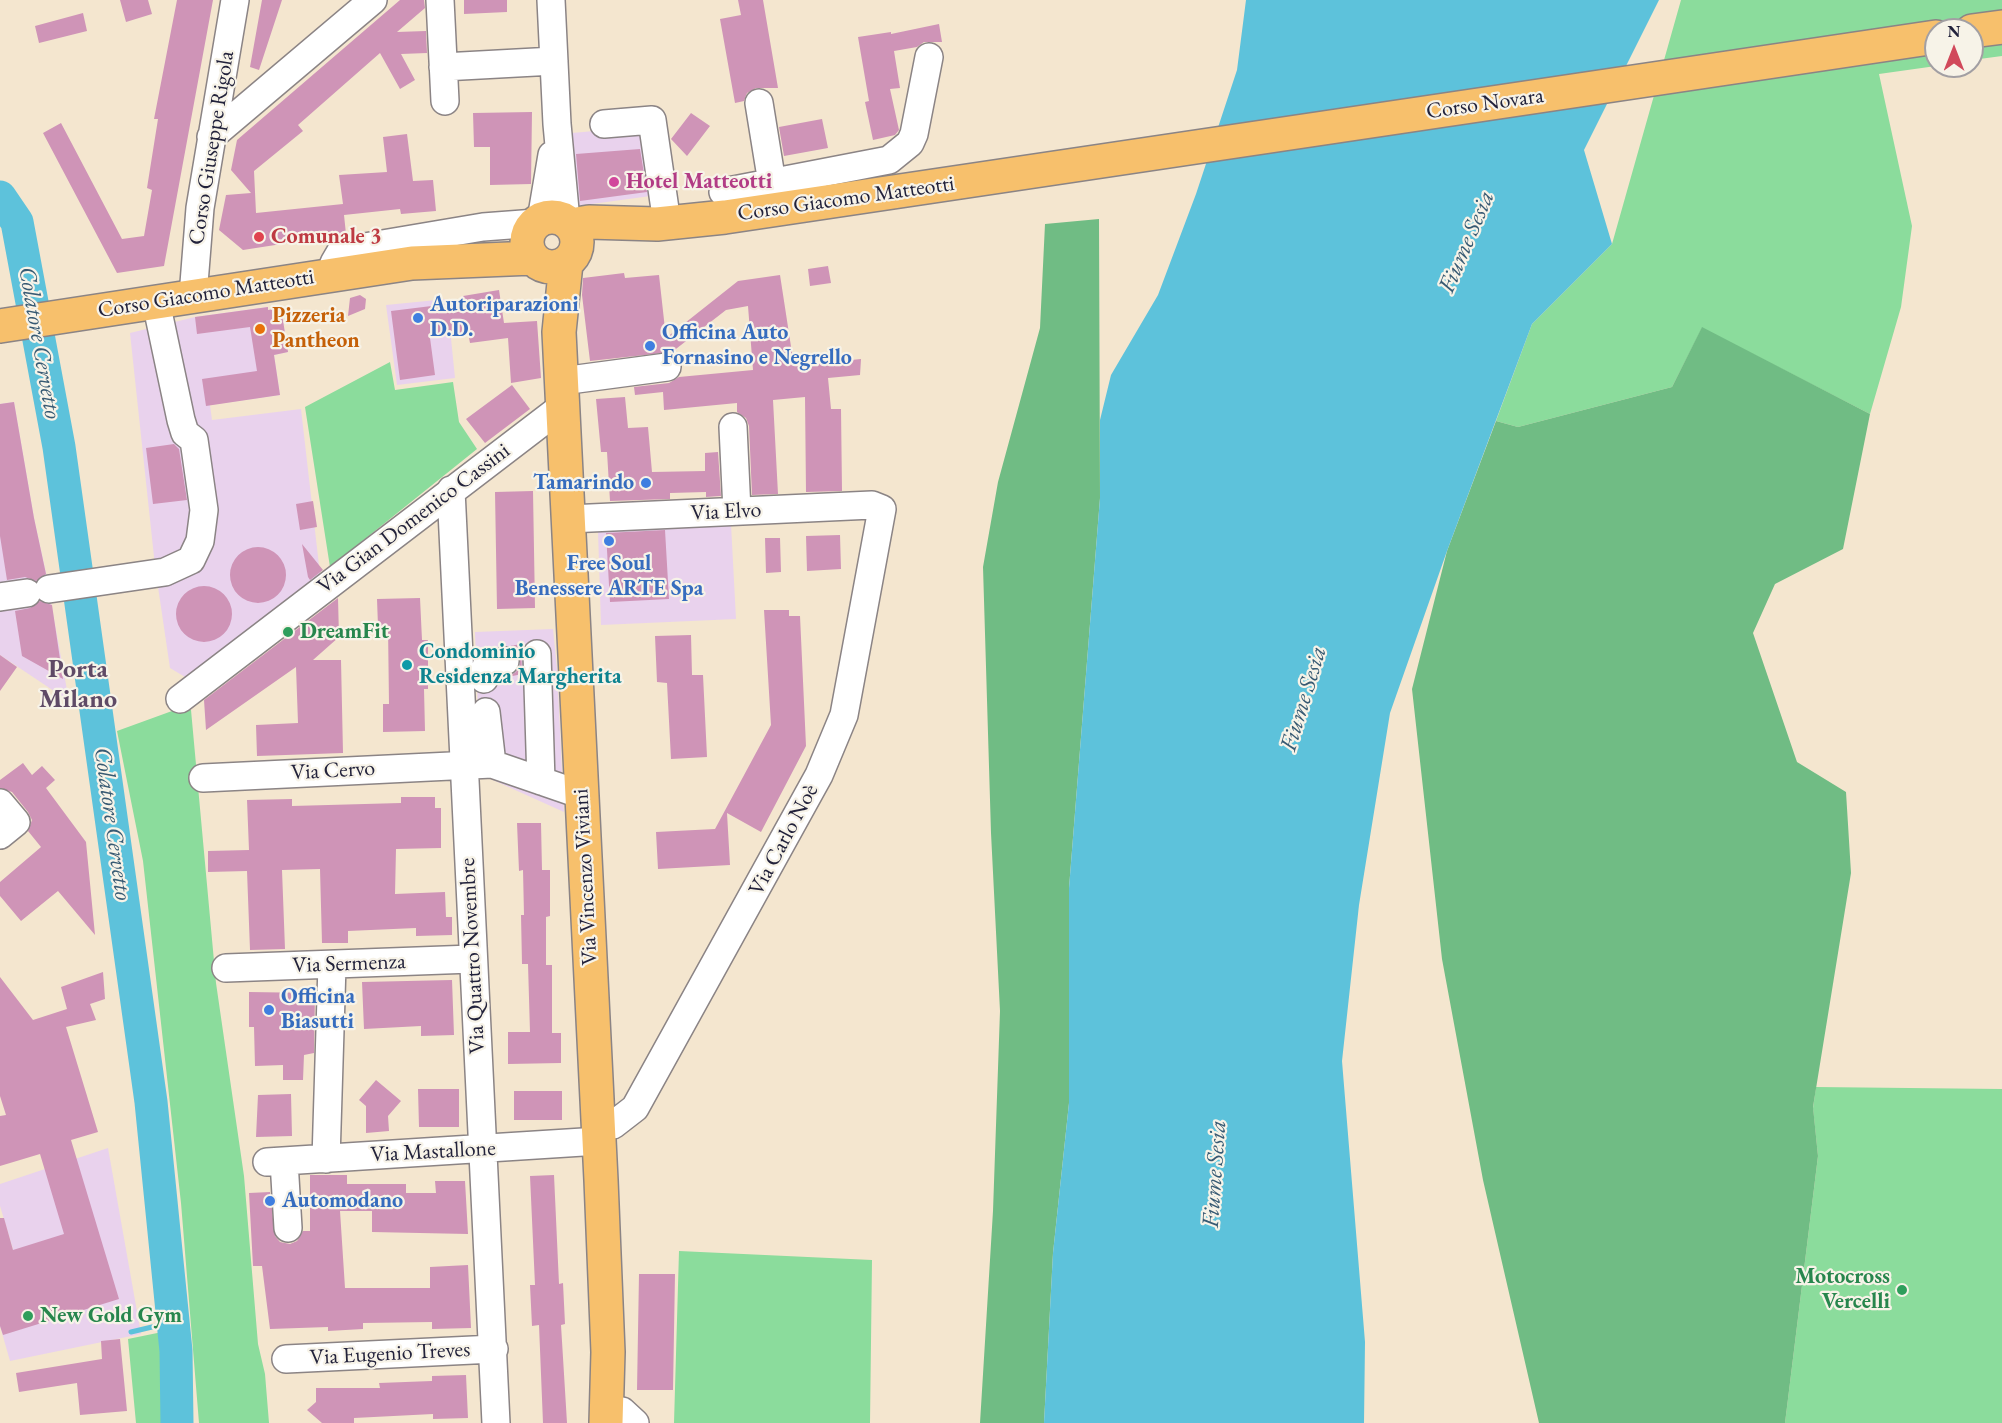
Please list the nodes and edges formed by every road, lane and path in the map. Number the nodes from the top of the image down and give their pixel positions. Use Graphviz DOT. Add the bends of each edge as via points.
graph roads {
  1 [pos="235,0"];
  2 [pos="373,0"];
  3 [pos="440,0"];
  4 [pos="551,0"];
  5 [pos="2002,27"];
  6 [pos="1984,29"];
  7 [pos="1924,39"];
  8 [pos="929,57"];
  9 [pos="554,62"];
  10 [pos="443,67"];
  11 [pos="445,101"];
  12 [pos="759,103"];
  13 [pos="604,124"];
  14 [pos="211,137"];
  15 [pos="1035,171"];
  16 [pos="772,183"];
  17 [pos="724,194"];
  18 [pos="662,224"];
  19 [pos="551,241"];
  20 [pos="334,274"];
  21 [pos="193,296"];
  22 [pos="156,302"];
  23 [pos="0,326"];
  24 [pos="667,367"];
  25 [pos="562,394"];
  26 [pos="733,427"];
  27 [pos="451,490"];
  28 [pos="882,509"];
  29 [pos="737,511"];
  30 [pos="569,519"];
  31 [pos="0,597"];
  32 [pos="575,643"];
  33 [pos="522,657"];
  34 [pos="484,679"];
  35 [pos="180,699"];
  36 [pos="486,712"];
  37 [pos="462,763"];
  38 [pos="492,764"];
  39 [pos="203,778"];
  40 [pos="541,781"];
  41 [pos="582,795"];
  42 [pos="0,803"];
  43 [pos="0,835"];
  44 [pos="472,959"];
  45 [pos="332,965"];
  46 [pos="226,968"];
  47 [pos="598,1133"];
  48 [pos="484,1150"];
  49 [pos="326,1159"];
  50 [pos="288,1228"];
  51 [pos="494,1349"];
  52 [pos="286,1359"];
  53 [pos="616,1419"];
  54 [pos="496,1423"];
  1 -- 14 [label="street, Corso Giuseppe Rigola"];
  2 -- 14 [label="street"];
  3 -- 10 [label="street"];
  4 -- 9 [label="street"];
  5 -- 6 [label="main road"];
  7 -- 15 [label="main road, Corso Novara"];
  8 -- 16 [label="street" via="914,134 903,150 889,160"];
  9 -- 10 [label="street"];
  9 -- 19 [label="street" via="557,124"];
  10 -- 11 [label="street"];
  12 -- 16 [label="street"];
  13 -- 18 [label="street" via="652,120"];
  14 -- 21 [label="street, Corso Giuseppe Rigola"];
  15 -- 17 [label="main road, Corso Giacomo Matteotti"];
  16 -- 17 [label="street"];
  17 -- 18 [label="main road, Corso Giacomo Matteotti"];
  18 -- 19 [label="main road, Corso Giacomo Matteotti" via="592,246"];
  19 -- 20 [label="main road, Corso Giacomo Matteotti" via="484,242 412,263"];
  19 -- 20 [label="street" via="483,226 341,252 334,263"];
  19 -- 25 [label="main road, Via Vincenzo Viviani"];
  20 -- 21 [label="main road, Corso Giacomo Matteotti"];
  21 -- 22 [label="main road, Corso Giacomo Matteotti"];
  22 -- 23 [label="main road, Corso Giacomo Matteotti"];
  22 -- 31 [label="street" via="181,420 185,433 194,440 204,510 200,541 191,561 156,573"];
  24 -- 25 [label="street"];
  25 -- 27 [label="street, Via Gian Domenico Cassini"];
  25 -- 30 [label="main road, Via Vincenzo Viviani"];
  26 -- 29 [label="street"];
  27 -- 35 [label="street, Via Gian Domenico Cassini"];
  27 -- 37 [label="street, Via Quattro Novembre"];
  28 -- 29 [label="street, Via Elvo" via="872,505"];
  28 -- 47 [label="street, Via Carlo Noè" via="844,715 819,776 635,1108"];
  29 -- 30 [label="street, Via Elvo"];
  30 -- 32 [label="main road, Via Vincenzo Viviani"];
  32 -- 33 [label="street"];
  32 -- 41 [label="main road, Via Vincenzo Viviani"];
  33 -- 34 [label="street" via="486,666"];
  33 -- 40 [label="street"];
  36 -- 38 [label="street"];
  37 -- 38 [label="street, Via Cervo"];
  37 -- 39 [label="street, Via Cervo"];
  37 -- 44 [label="street, Via Quattro Novembre"];
  38 -- 40 [label="street, Via Cervo"];
  40 -- 41 [label="street, Via Cervo"];
  41 -- 47 [label="main road, Via Vincenzo Viviani"];
  42 -- 43 [label="street" via="16,822"];
  44 -- 45 [label="street, Via Sermenza"];
  44 -- 48 [label="street, Via Quattro Novembre"];
  45 -- 46 [label="street, Via Sermenza"];
  45 -- 49 [label="street"];
  47 -- 48 [label="street, Via Mastallone"];
  47 -- 53 [label="main road, Via Vincenzo Viviani" via="608,1352"];
  48 -- 49 [label="street, Via Mastallone"];
  48 -- 51 [label="street, Via Quattro Novembre"];
  49 -- 50 [label="street, Via Mastallone" via="276,1161"];
  51 -- 52 [label="street, Via Eugenio Treves"];
  51 -- 54 [label="street, Via Quattro Novembre"];
}
